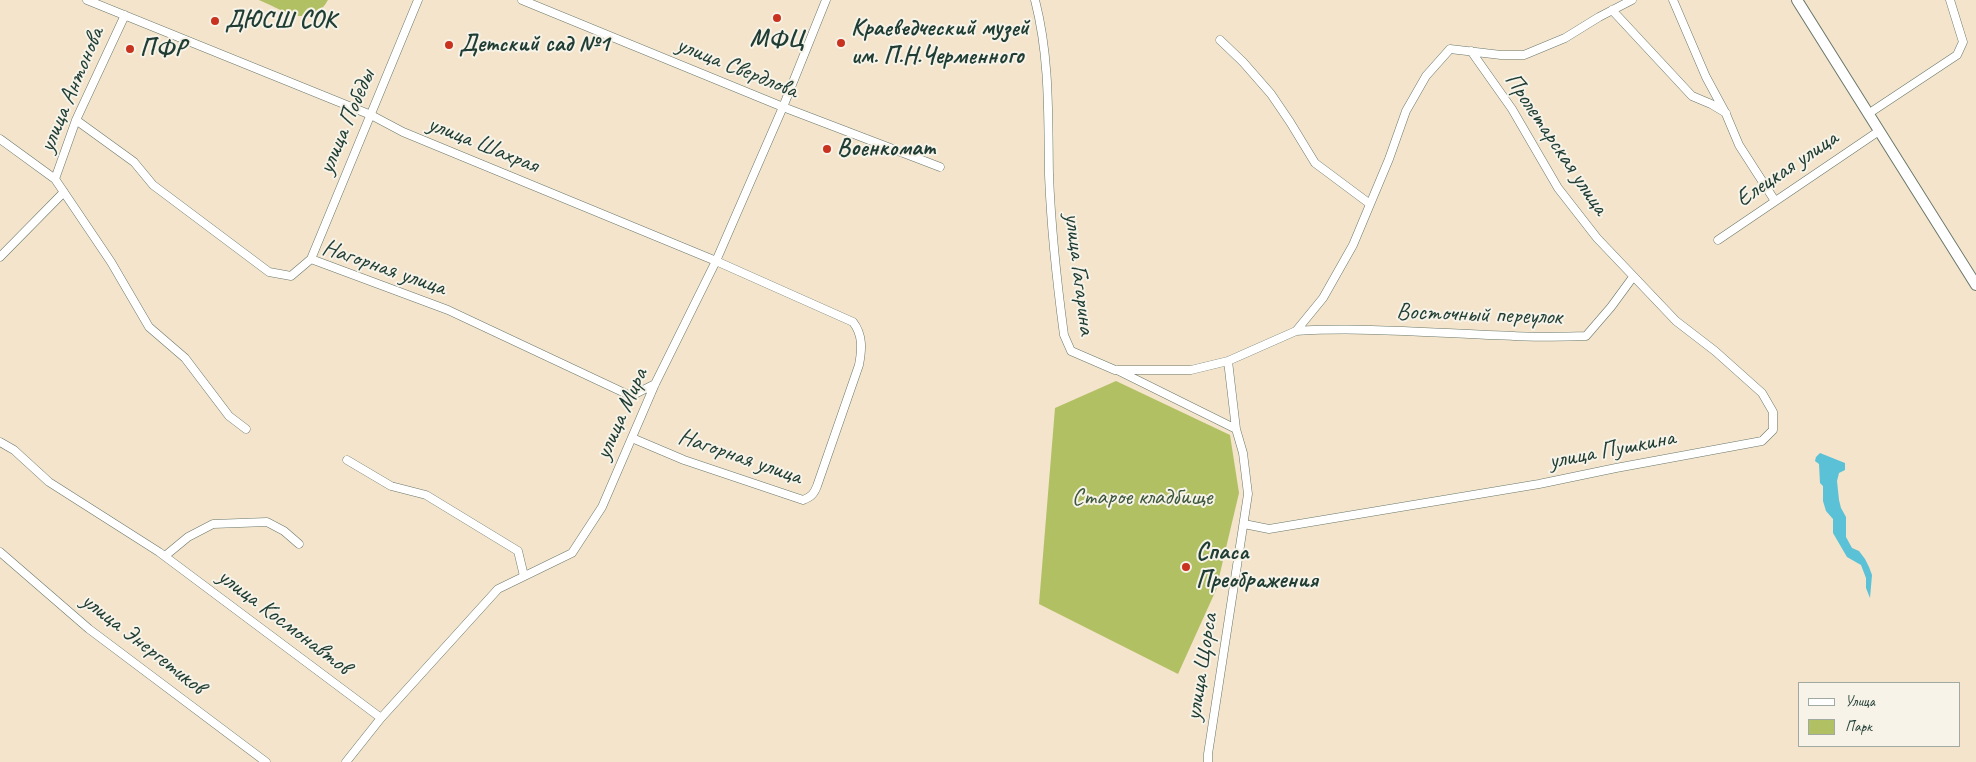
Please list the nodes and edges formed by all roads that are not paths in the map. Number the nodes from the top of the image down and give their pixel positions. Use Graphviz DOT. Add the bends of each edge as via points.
graph roads {
  1 [pos="87,0"];
  2 [pos="418,0"];
  3 [pos="522,0"];
  4 [pos="826,0"];
  5 [pos="1035,0"];
  6 [pos="1632,0"];
  7 [pos="1673,0"];
  8 [pos="1797,0"];
  9 [pos="1950,0"];
  10 [pos="1612,10"];
  11 [pos="125,15"];
  12 [pos="1220,40"];
  13 [pos="1471,51"];
  14 [pos="783,107"];
  15 [pos="1726,114"];
  16 [pos="1868,114"];
  17 [pos="371,115"];
  18 [pos="76,120"];
  19 [pos="1879,131"];
  20 [pos="0,139"];
  21 [pos="940,167"];
  22 [pos="55,179"];
  23 [pos="64,192"];
  24 [pos="1775,201"];
  25 [pos="1370,204"];
  26 [pos="1718,240"];
  27 [pos="0,257"];
  28 [pos="311,259"];
  29 [pos="716,261"];
  30 [pos="1633,277"];
  31 [pos="1976,285"];
  32 [pos="1296,331"];
  33 [pos="1228,361"];
  34 [pos="1115,370"];
  35 [pos="655,384"];
  36 [pos="246,429"];
  37 [pos="1236,429"];
  38 [pos="632,438"];
  39 [pos="0,442"];
  40 [pos="347,460"];
  41 [pos="808,498"];
  42 [pos="1244,524"];
  43 [pos="299,544"];
  44 [pos="0,552"];
  45 [pos="165,556"];
  46 [pos="524,576"];
  47 [pos="381,718"];
  48 [pos="266,762"];
  49 [pos="346,762"];
  50 [pos="1208,762"];
  1 -- 11 [label="street, улица Шахрая"];
  2 -- 17 [label="street, улица Победы"];
  3 -- 14 [label="street, улица Свердлова"];
  4 -- 14 [label="street, улица Мира"];
  5 -- 34 [label="street, улица Гагарина" via="1043,30 1048,73 1049,177 1064,335 1071,351"];
  6 -- 10 [label="street, улица Гагарина"];
  7 -- 15 [label="street" via="1706,77"];
  8 -- 16 [label="main road"];
  9 -- 16 [label="street" via="1963,42 1957,55"];
  10 -- 13 [label="street, улица Гагарина" via="1565,38 1524,55"];
  10 -- 15 [label="street" via="1692,96"];
  11 -- 17 [label="street, улица Шахрая"];
  11 -- 18 [label="street, улица Антонова"];
  12 -- 25 [label="street" via="1271,94 1315,163"];
  13 -- 25 [label="street, улица Гагарина" via="1450,49 1426,76 1406,111"];
  13 -- 30 [label="street, Пролетарская улица" via="1512,108 1558,188"];
  14 -- 21 [label="street, улица Свердлова"];
  14 -- 29 [label="street, улица Мира"];
  15 -- 24 [label="street" via="1739,146"];
  16 -- 19 [label="main road"];
  17 -- 28 [label="street, улица Победы"];
  17 -- 29 [label="street, улица Шахрая" via="403,132"];
  18 -- 22 [label="street, улица Антонова"];
  18 -- 28 [label="street, Нагорная улица" via="134,162 153,185 269,272 291,276"];
  19 -- 24 [label="street, Елецкая улица"];
  19 -- 31 [label="main road"];
  20 -- 22 [label="street"];
  22 -- 23 [label="street"];
  23 -- 27 [label="street"];
  23 -- 36 [label="street" via="149,327 185,358 229,416"];
  24 -- 26 [label="street, Елецкая улица"];
  25 -- 32 [label="street, улица Гагарина" via="1353,245 1323,298"];
  28 -- 35 [label="street, Нагорная улица" via="448,310 630,396"];
  29 -- 35 [label="street, улица Мира"];
  29 -- 41 [label="street, улица Шахрая" via="853,322 860,331 862,351 859,365 814,494"];
  30 -- 32 [label="street, Восточный переулок" via="1586,336 1327,329"];
  30 -- 42 [label="street, улица Пушкина" via="1676,321 1762,393 1773,412 1772,430 1762,442 1539,484 1269,529"];
  32 -- 33 [label="street, улица Гагарина"];
  33 -- 34 [label="street, улица Гагарина" via="1191,370"];
  33 -- 37 [label="street, улица Щорса"];
  34 -- 37 [label="street"];
  35 -- 38 [label="street, улица Мира"];
  37 -- 42 [label="street, улица Щорса" via="1243,453 1248,494"];
  38 -- 41 [label="street, Нагорная улица" via="740,480 803,500"];
  38 -- 46 [label="street, улица Мира" via="602,507 572,553"];
  39 -- 45 [label="street, улица Космонавтов" via="14,450 49,482"];
  40 -- 46 [label="street" via="391,486 426,495 511,546 518,551"];
  42 -- 50 [label="street, улица Щорса"];
  43 -- 45 [label="street" via="268,522 213,524 188,537"];
  44 -- 48 [label="street, улица Энергетиков" via="89,629"];
  45 -- 47 [label="street, улица Космонавтов"];
  46 -- 47 [label="street, улица Мира" via="498,589"];
  47 -- 49 [label="street, улица Мира"];
}
